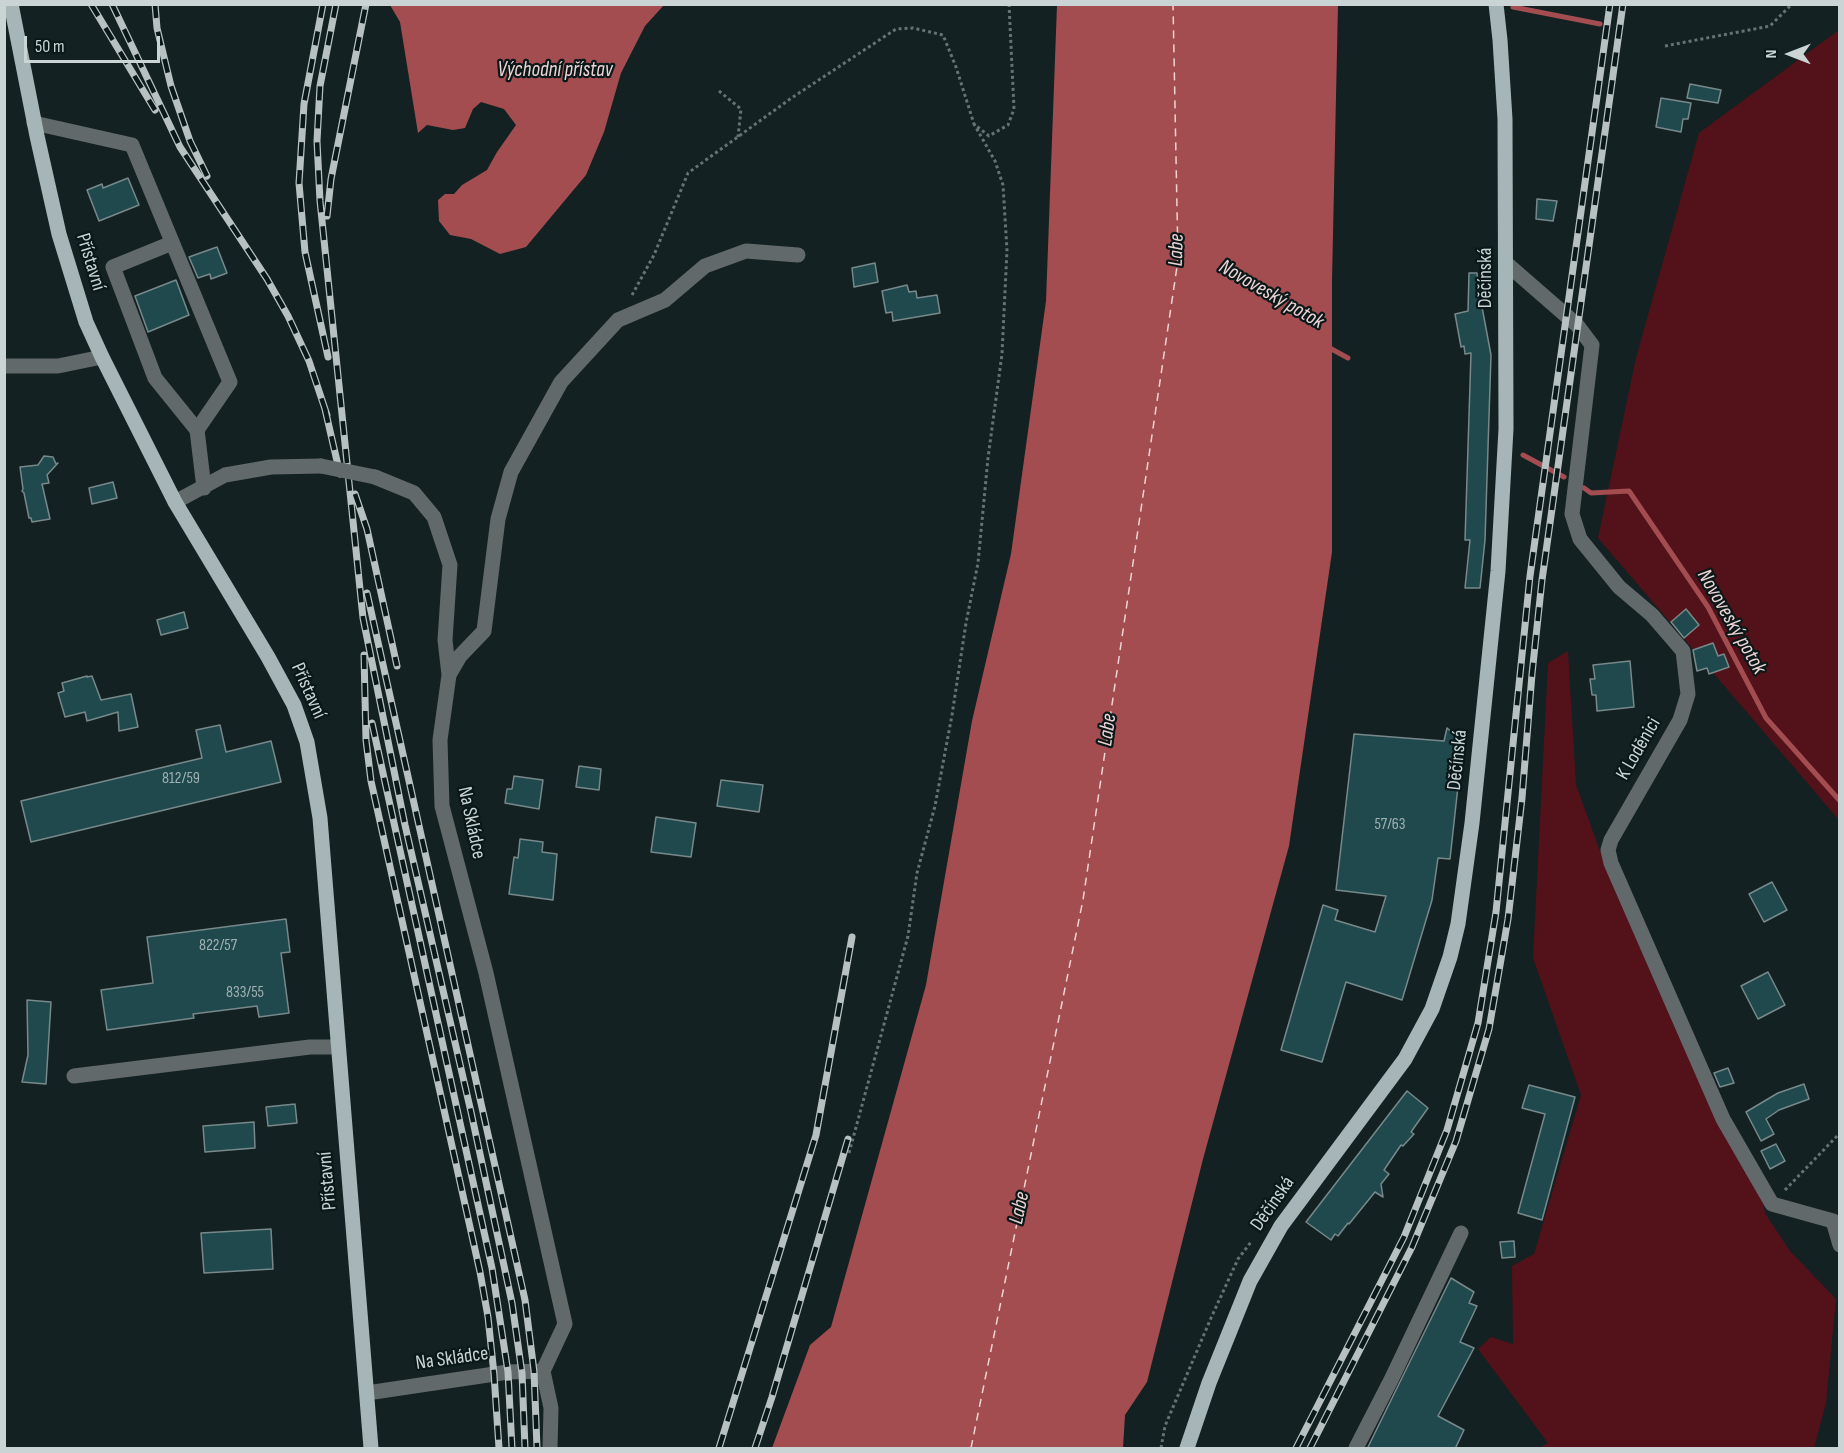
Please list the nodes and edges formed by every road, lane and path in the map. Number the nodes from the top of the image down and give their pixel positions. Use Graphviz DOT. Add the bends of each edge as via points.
graph roads {
  1 [pos="11,4"];
  2 [pos="1009,4"];
  3 [pos="1496,4"];
  4 [pos="1792,4"];
  5 [pos="1665,46"];
  6 [pos="719,91"];
  7 [pos="34,123"];
  8 [pos="974,124"];
  9 [pos="738,137"];
  10 [pos="172,243"];
  11 [pos="798,255"];
  12 [pos="1507,264"];
  13 [pos="618,320"];
  14 [pos="102,357"];
  15 [pos="4,366"];
  16 [pos="197,430"];
  17 [pos="204,488"];
  18 [pos="175,502"];
  19 [pos="449,675"];
  20 [pos="338,1047"];
  21 [pos="74,1076"];
  22 [pos="1839,1133"];
  23 [pos="849,1153"];
  24 [pos="1772,1204"];
  25 [pos="1461,1233"];
  26 [pos="1258,1234"];
  27 [pos="1839,1245"];
  28 [pos="543,1371"];
  29 [pos="367,1392"];
  30 [pos="371,1449"];
  31 [pos="550,1449"];
  32 [pos="1161,1449"];
  33 [pos="1187,1449"];
  34 [pos="1356,1449"];
  1 -- 7 [label="main road, Přístavní"];
  2 -- 8 [label="path" via="1014,109 1008,125 989,135"];
  3 -- 12 [label="main road, Děčínská" via="1505,119"];
  4 -- 5 [label="path" via="1770,26"];
  6 -- 9 [label="path" via="741,109"];
  7 -- 10 [label="street" via="132,145"];
  7 -- 14 [label="main road, Přístavní" via="62,244 86,322"];
  8 -- 9 [label="path" via="943,35 913,28 896,29"];
  8 -- 23 [label="path" via="1003,185 1007,250 1002,354 978,563 908,936"];
  9 -- 13 [label="path" via="688,173 654,255"];
  10 -- 16 [label="street" via="230,382"];
  10 -- 16 [label="street" via="113,267 155,378"];
  11 -- 13 [label="street" via="746,251 705,266 665,300"];
  12 -- 24 [label="street, K Loděnici" via="1577,326 1592,345 1572,514 1580,539 1618,587 1652,615 1683,651 1688,694 1680,720 1608,850 1723,1119"];
  12 -- 33 [label="main road, Děčínská" via="1506,429 1498,571 1472,823 1450,957 1432,1009 1405,1059 1281,1226 1254,1273"];
  13 -- 19 [label="street" via="561,382 511,472 498,519 484,631 460,656"];
  14 -- 15 [label="street" via="58,366"];
  14 -- 18 [label="main road, Přístavní"];
  16 -- 17 [label="street"];
  17 -- 18 [label="street, Na Skládce"];
  17 -- 19 [label="street, Na Skládce, bridge" via="225,475 271,467 321,466 375,477 414,493 434,517 450,565 445,640"];
  18 -- 20 [label="main road, Přístavní" via="268,657 294,705 306,742 320,818"];
  19 -- 28 [label="street, Na Skládce" via="440,740 442,806 486,973 565,1324"];
  20 -- 21 [label="street" via="310,1047"];
  20 -- 29 [label="main road, Přístavní"];
  22 -- 24 [label="path"];
  24 -- 27 [label="street" via="1833,1221"];
  25 -- 34 [label="street"];
  26 -- 32 [label="path" via="1238,1259 1215,1308 1166,1425"];
  28 -- 29 [label="street, Na Skládce" via="508,1372"];
  28 -- 31 [label="street" via="551,1408"];
  29 -- 30 [label="main road, Přístavní"];
}
